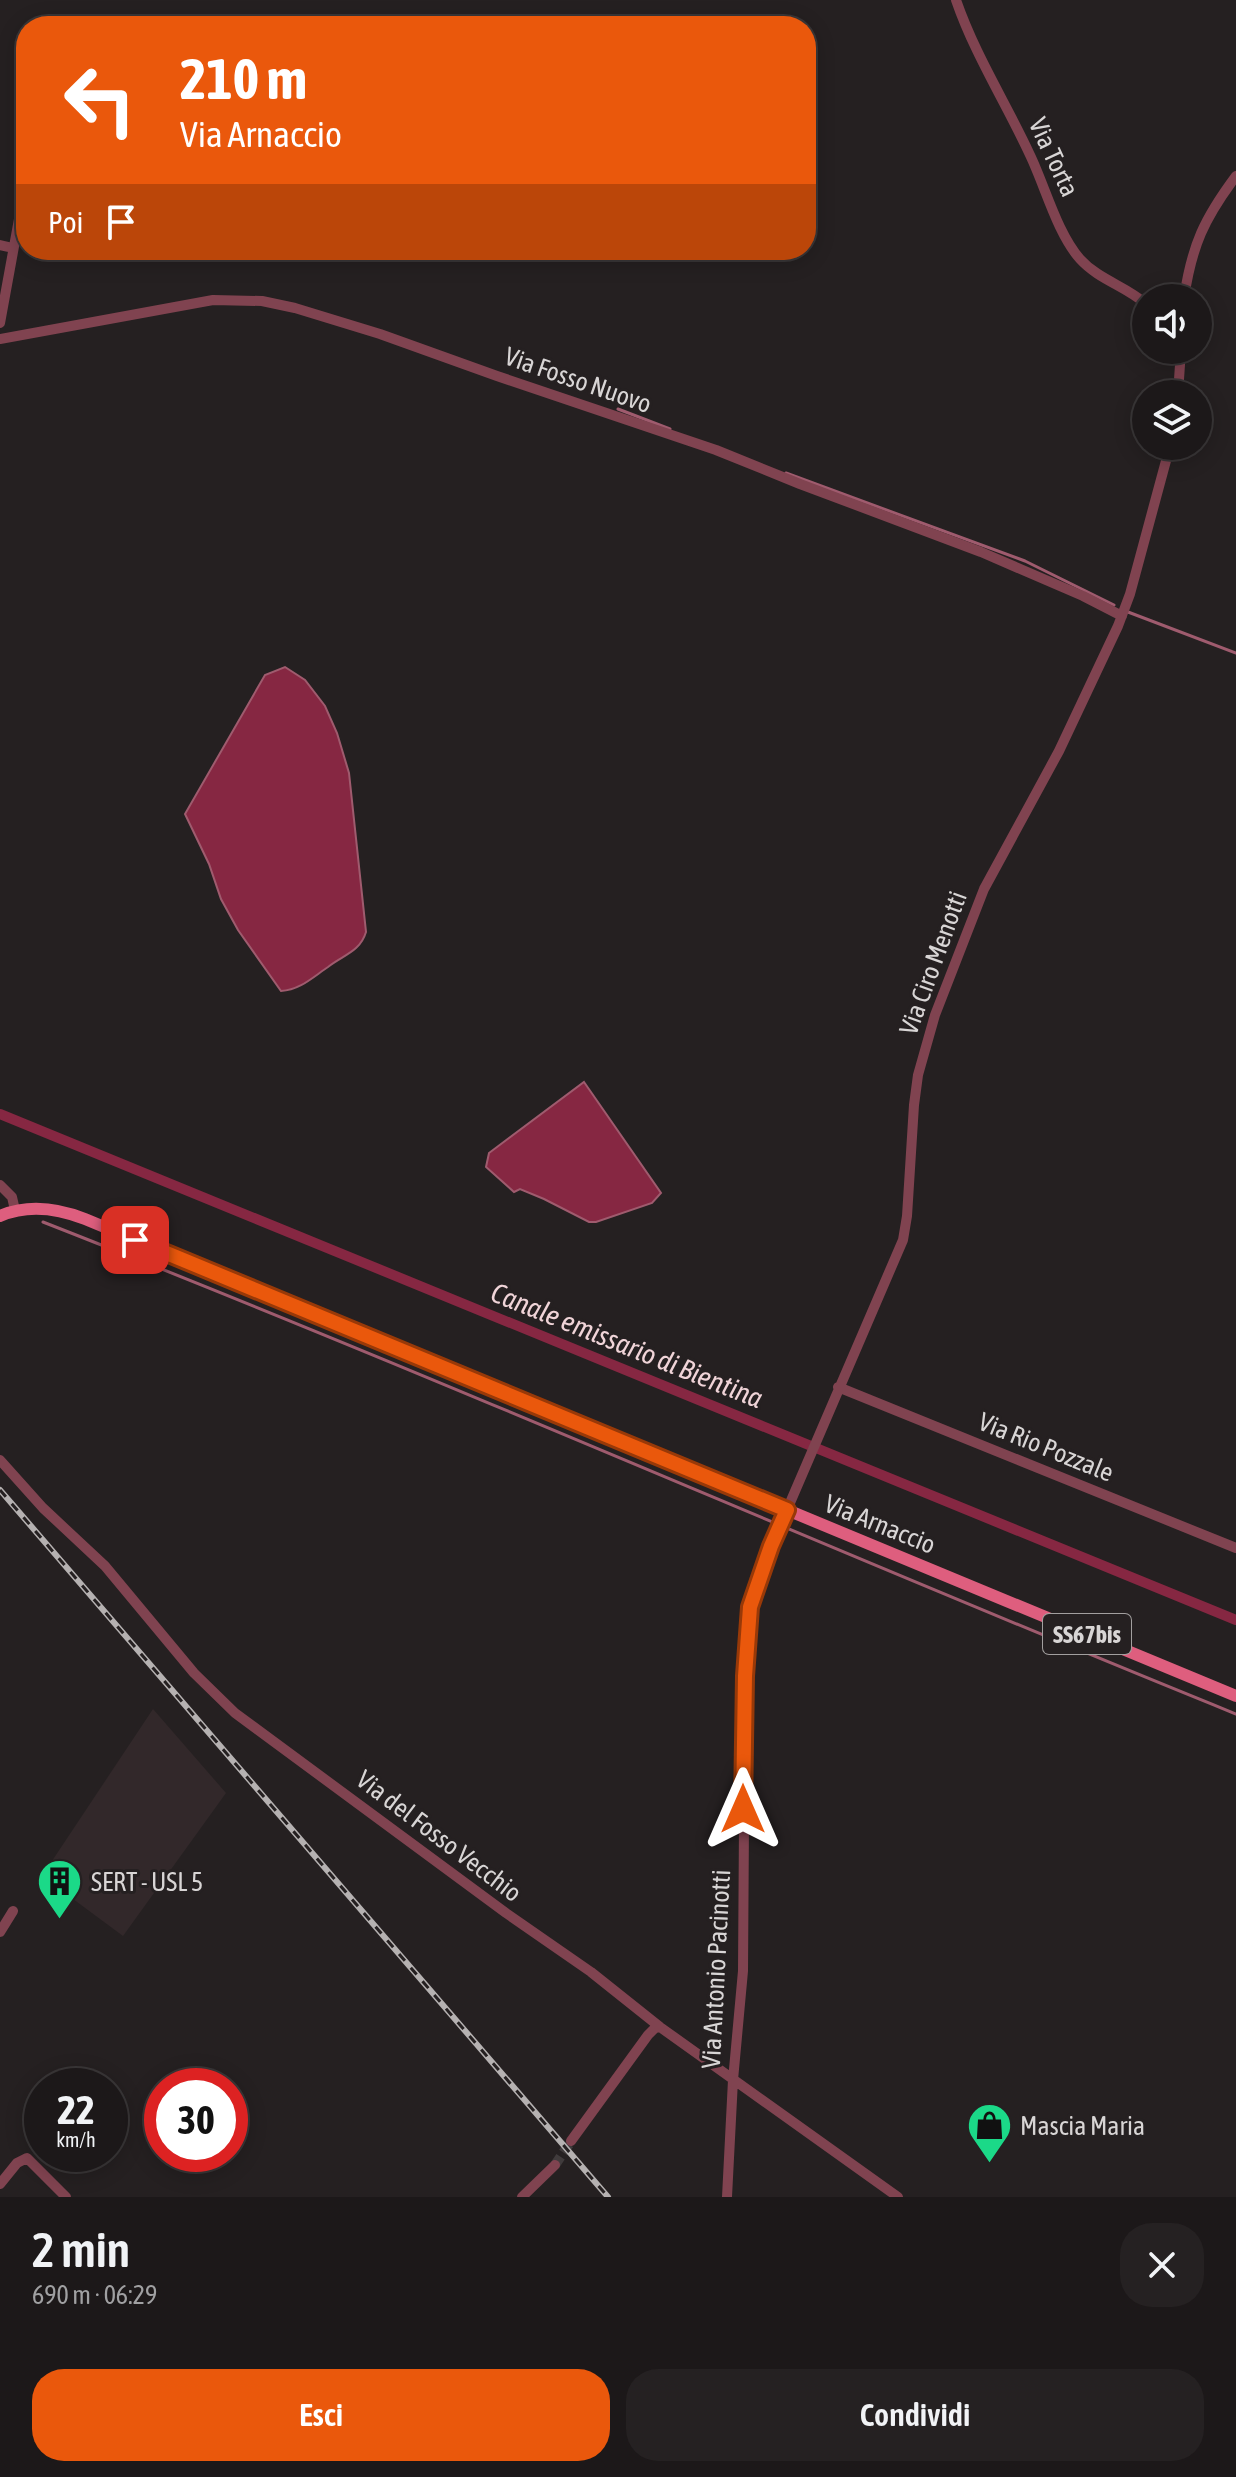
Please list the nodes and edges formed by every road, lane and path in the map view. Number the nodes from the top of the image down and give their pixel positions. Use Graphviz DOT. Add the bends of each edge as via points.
graph roads {
  1 [pos="956,0"];
  2 [pos="1236,176"];
  3 [pos="16,233"];
  4 [pos="0,245"];
  5 [pos="13,248"];
  6 [pos="1186,284"];
  7 [pos="1132,294"];
  8 [pos="0,323"];
  9 [pos="0,339"];
  10 [pos="1166,460"];
  11 [pos="1122,616"];
  12 [pos="0,1185"];
  13 [pos="15,1210"];
  14 [pos="0,1216"];
  15 [pos="838,1387"];
  16 [pos="0,1460"];
  17 [pos="782,1521"];
  18 [pos="1236,1548"];
  19 [pos="1236,1696"];
  20 [pos="13,1911"];
  21 [pos="0,1932"];
  22 [pos="660,2027"];
  23 [pos="733,2080"];
  24 [pos="571,2141"];
  25 [pos="555,2165"];
  26 [pos="0,2184"];
  27 [pos="66,2197"];
  28 [pos="522,2197"];
  29 [pos="727,2197"];
  30 [pos="898,2197"];
  1 -- 7 [label="street, Via Torta" via="1074,250 1097,275"];
  2 -- 6 [label="street" via="1200,232"];
  3 -- 5 [label="street"];
  4 -- 5 [label="street"];
  5 -- 8 [label="street"];
  9 -- 11 [label="street, Via Fosso Nuovo" via="213,300 295,308 716,450 981,552"];
  10 -- 11 [label="street, Via Ciro Menotti"];
  11 -- 15 [label="street, Via Ciro Menotti" via="1059,751 984,889 945,989 918,1075 906,1230"];
  12 -- 13 [label="street" via="12,1197"];
  13 -- 14 [label="main road, Via Arnaccio / SS67bis"];
  13 -- 17 [label="main road, Via Arnaccio / SS67bis" via="51,1209 85,1219"];
  15 -- 17 [label="street, Via Ciro Menotti"];
  15 -- 18 [label="street, Via Rio Pozzale"];
  16 -- 22 [label="street, Via del Fosso Vecchio" via="105,1566 194,1673 235,1713"];
  17 -- 19 [label="main road, Via Arnaccio / SS67bis"];
  17 -- 23 [label="street, Via Antonio Pacinotti" via="752,1597 746,1636 743,1971"];
  20 -- 21 [label="street"];
  22 -- 23 [label="street, Via del Fosso Vecchio"];
  22 -- 24 [label="street" via="648,2035"];
  23 -- 29 [label="street, Via Antonio Pacinotti"];
  23 -- 30 [label="street, Via del Fosso Vecchio"];
  25 -- 28 [label="street"];
  26 -- 27 [label="street" via="27,2158"];
}
